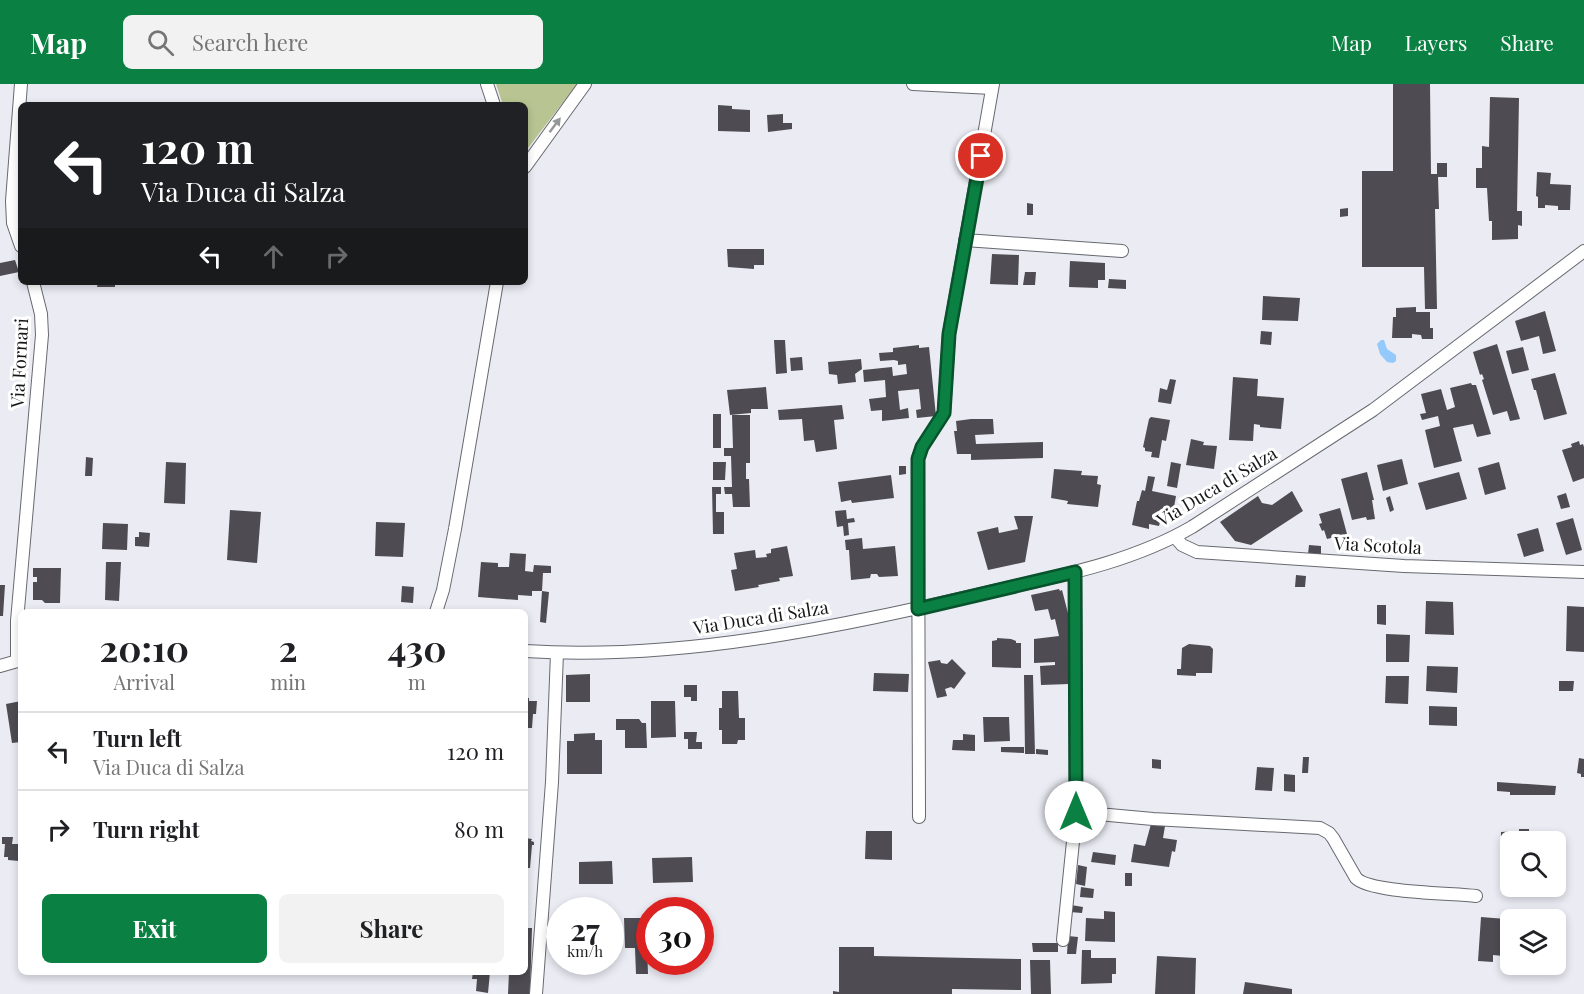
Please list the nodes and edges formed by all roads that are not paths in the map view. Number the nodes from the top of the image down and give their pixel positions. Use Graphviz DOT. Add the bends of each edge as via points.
graph roads {
  1 [pos="21,84"];
  2 [pos="488,84"];
  3 [pos="585,84"];
  4 [pos="913,84"];
  5 [pos="992,86"];
  6 [pos="20,102"];
  7 [pos="493,102"];
  8 [pos="18,123"];
  9 [pos="528,163"];
  10 [pos="18,237"];
  11 [pos="965,240"];
  12 [pos="1122,251"];
  13 [pos="1584,251"];
  14 [pos="34,285"];
  15 [pos="496,285"];
  16 [pos="1175,537"];
  17 [pos="1075,572"];
  18 [pos="1584,572"];
  19 [pos="18,609"];
  20 [pos="437,609"];
  21 [pos="918,609"];
  22 [pos="18,610"];
  23 [pos="18,641"];
  24 [pos="528,651"];
  25 [pos="557,653"];
  26 [pos="18,661"];
  27 [pos="0,666"];
  28 [pos="1076,812"];
  29 [pos="919,817"];
  30 [pos="1476,896"];
  31 [pos="1063,940"];
  32 [pos="536,994"];
  1 -- 6 [label="street"];
  2 -- 7 [label="street"];
  9 -- 3 [label="street, one-way"];
  4 -- 5 [label="street"];
  5 -- 11 [label="street"];
  8 -- 10 [label="street" via="12,201"];
  11 -- 12 [label="street"];
  11 -- 21 [label="street" via="949,334 944,413 918,459"];
  13 -- 16 [label="street, Via Duca di Salza" via="1373,410"];
  14 -- 19 [label="street, Via Fornari" via="42,335"];
  15 -- 20 [label="street" via="455,529"];
  16 -- 17 [label="street, Via Duca di Salza"];
  16 -- 18 [label="street, Via Scotola" via="1197,552"];
  17 -- 21 [label="street, Via Duca di Salza"];
  17 -- 28 [label="street"];
  21 -- 25 [label="street, Via Duca di Salza" via="679,649"];
  21 -- 29 [label="street"];
  22 -- 23 [label="street, Via Fornari"];
  24 -- 25 [label="street, Via Duca di Salza"];
  25 -- 32 [label="street"];
  26 -- 27 [label="street"];
  28 -- 30 [label="street" via="1320,828 1329,833 1363,884"];
  28 -- 31 [label="street"];
}
